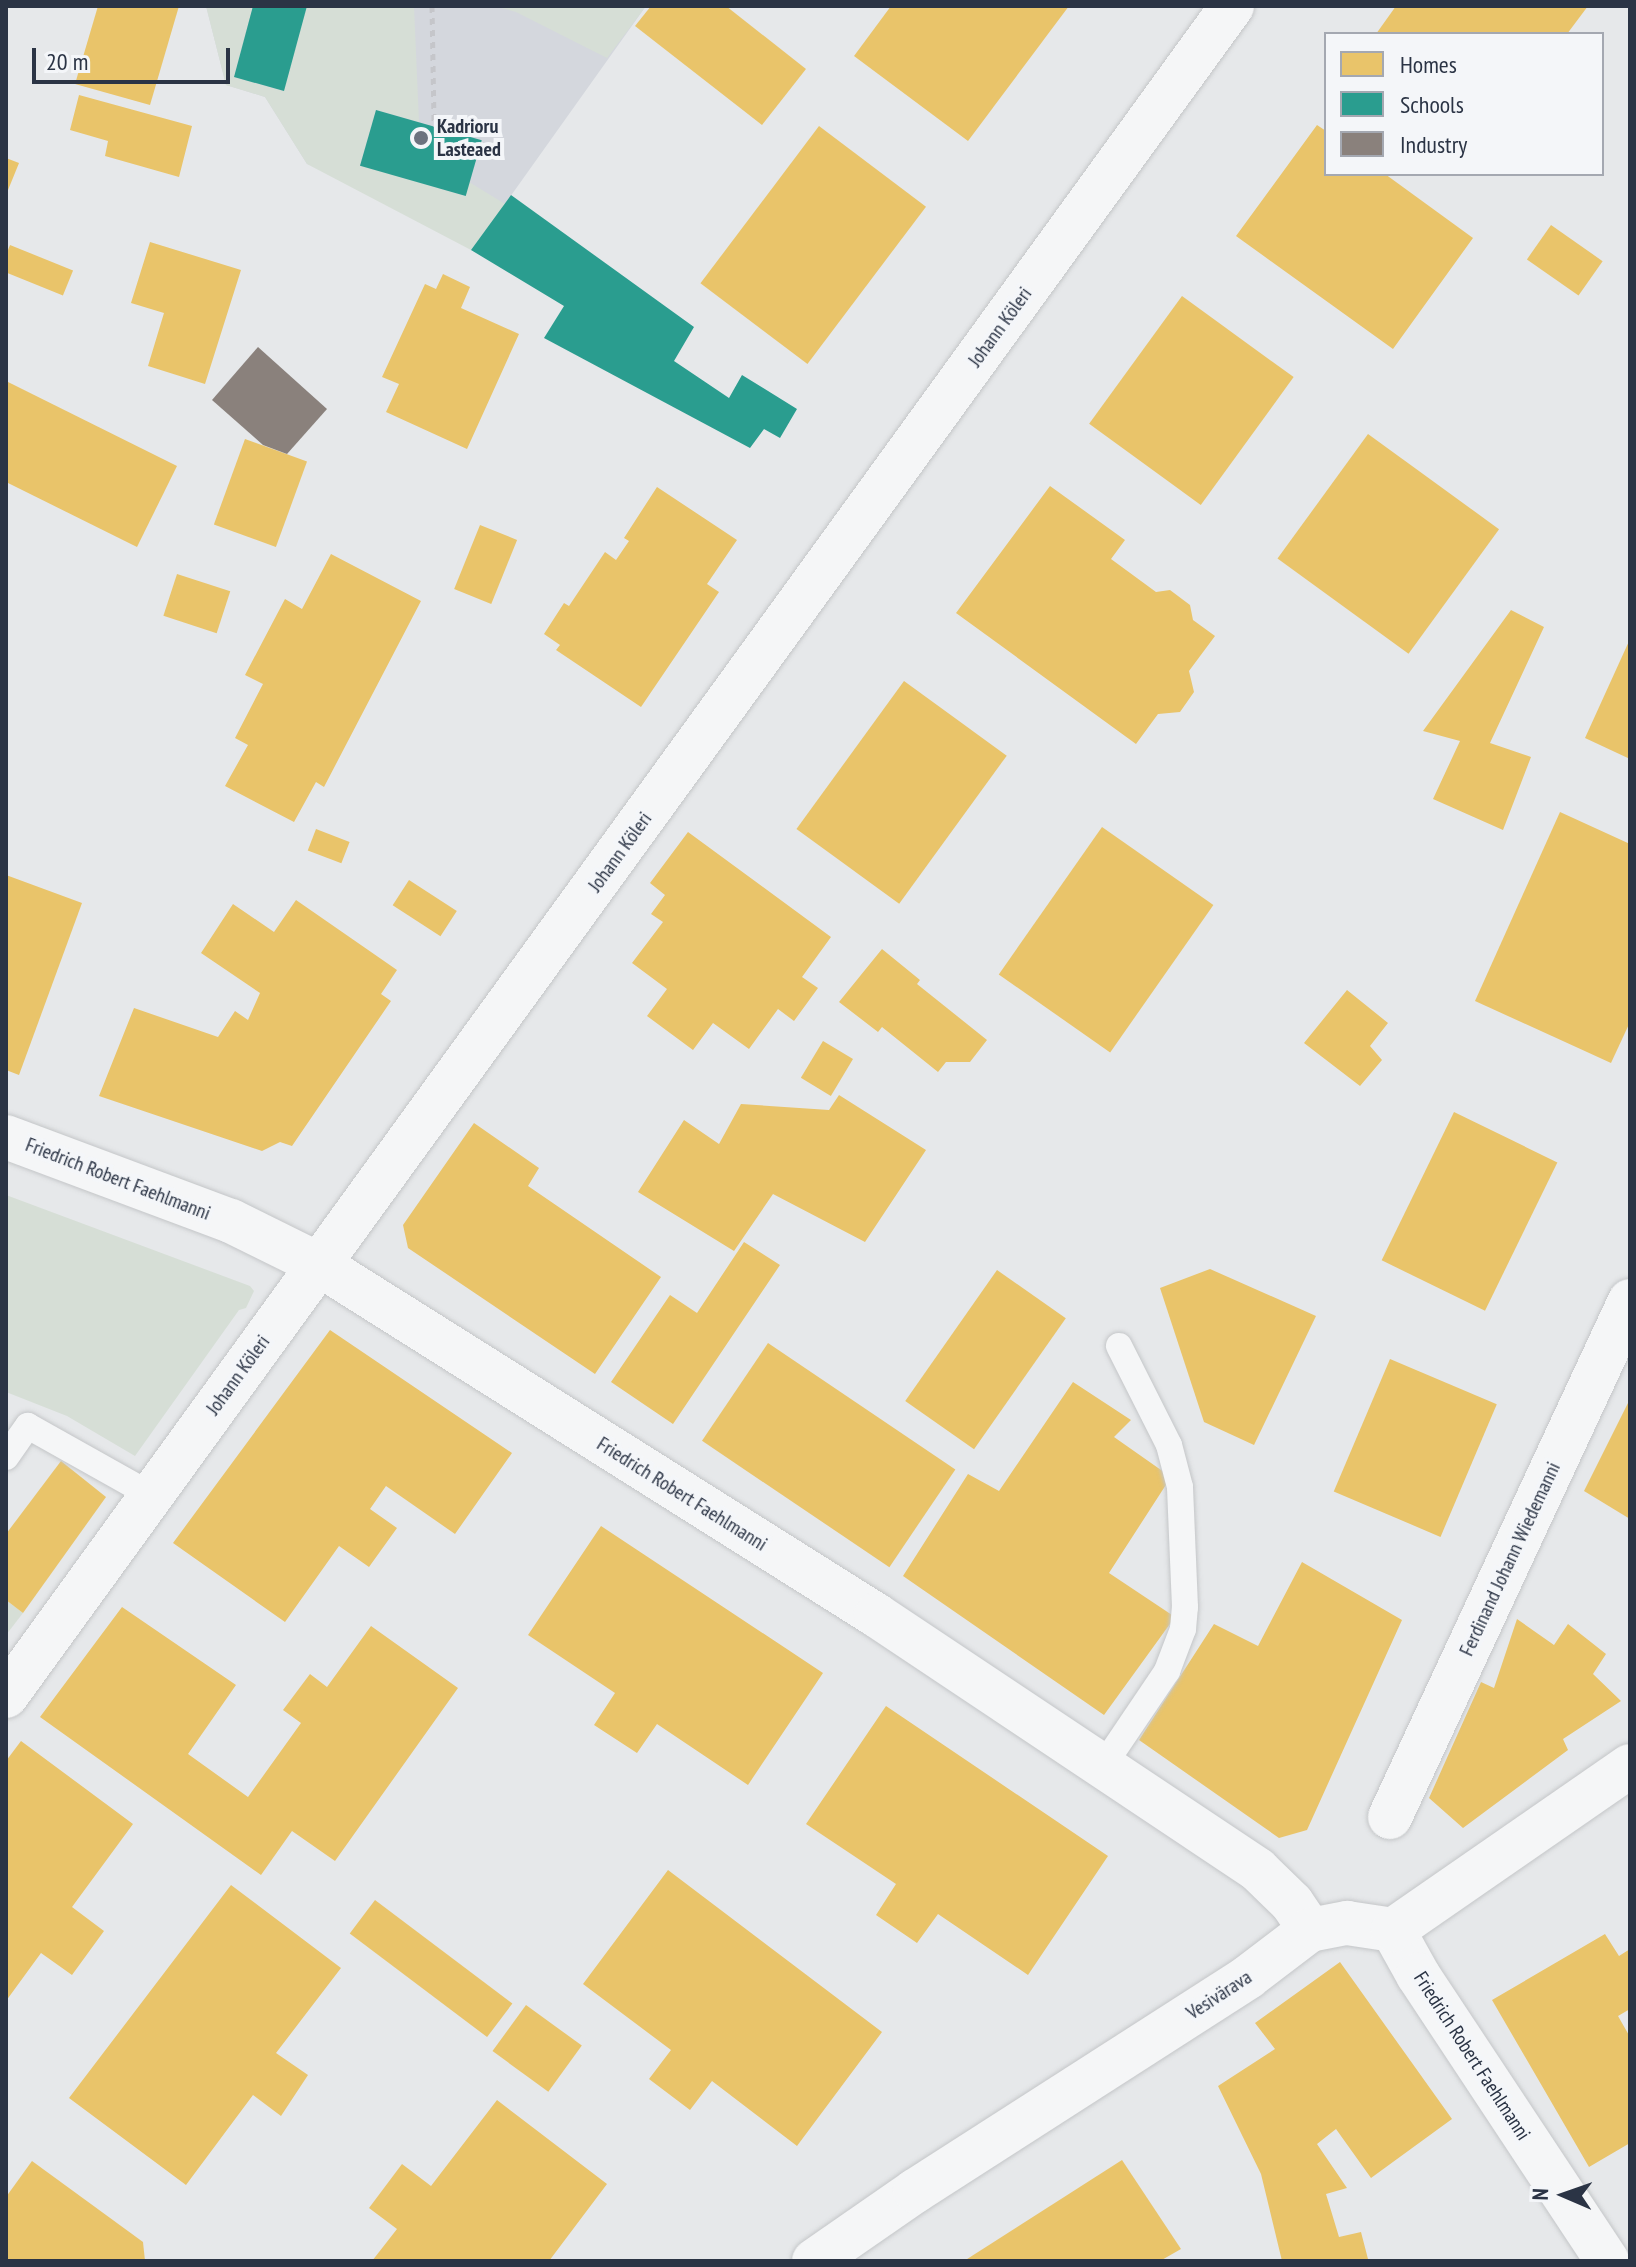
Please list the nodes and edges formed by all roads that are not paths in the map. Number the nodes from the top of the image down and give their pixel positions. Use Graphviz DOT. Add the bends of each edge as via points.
graph roads {
  1 [pos="1232,6"];
  2 [pos="6,1137"];
  3 [pos="320,1265"];
  4 [pos="1630,1301"];
  5 [pos="1119,1346"];
  6 [pos="6,1457"];
  7 [pos="151,1495"];
  8 [pos="6,1696"];
  9 [pos="1103,1766"];
  10 [pos="1630,1766"];
  11 [pos="1390,1817"];
  12 [pos="1310,1930"];
  13 [pos="1393,1930"];
  14 [pos="814,2261"];
  15 [pos="1607,2261"];
  1 -- 3 [label="street, Johann Köleri"];
  2 -- 3 [label="street, Friedrich Robert Faehlmanni" via="231,1221"];
  3 -- 7 [label="street, Johann Köleri"];
  3 -- 9 [label="street, Friedrich Robert Faehlmanni" via="876,1615"];
  4 -- 11 [label="street, Ferdinand Johann Wiedemanni"];
  5 -- 9 [label="lane" via="1169,1445 1180,1487 1185,1607 1183,1629 1167,1671"];
  6 -- 7 [label="lane" via="28,1426"];
  7 -- 8 [label="street, Johann Köleri"];
  9 -- 12 [label="street, Friedrich Robert Faehlmanni" via="1258,1870 1292,1903"];
  10 -- 13 [label="street"];
  12 -- 13 [label="street, Vesivärava" via="1347,1923"];
  12 -- 14 [label="street, Vesivärava" via="1248,1977"];
  13 -- 15 [label="street, Friedrich Robert Faehlmanni"];
}
